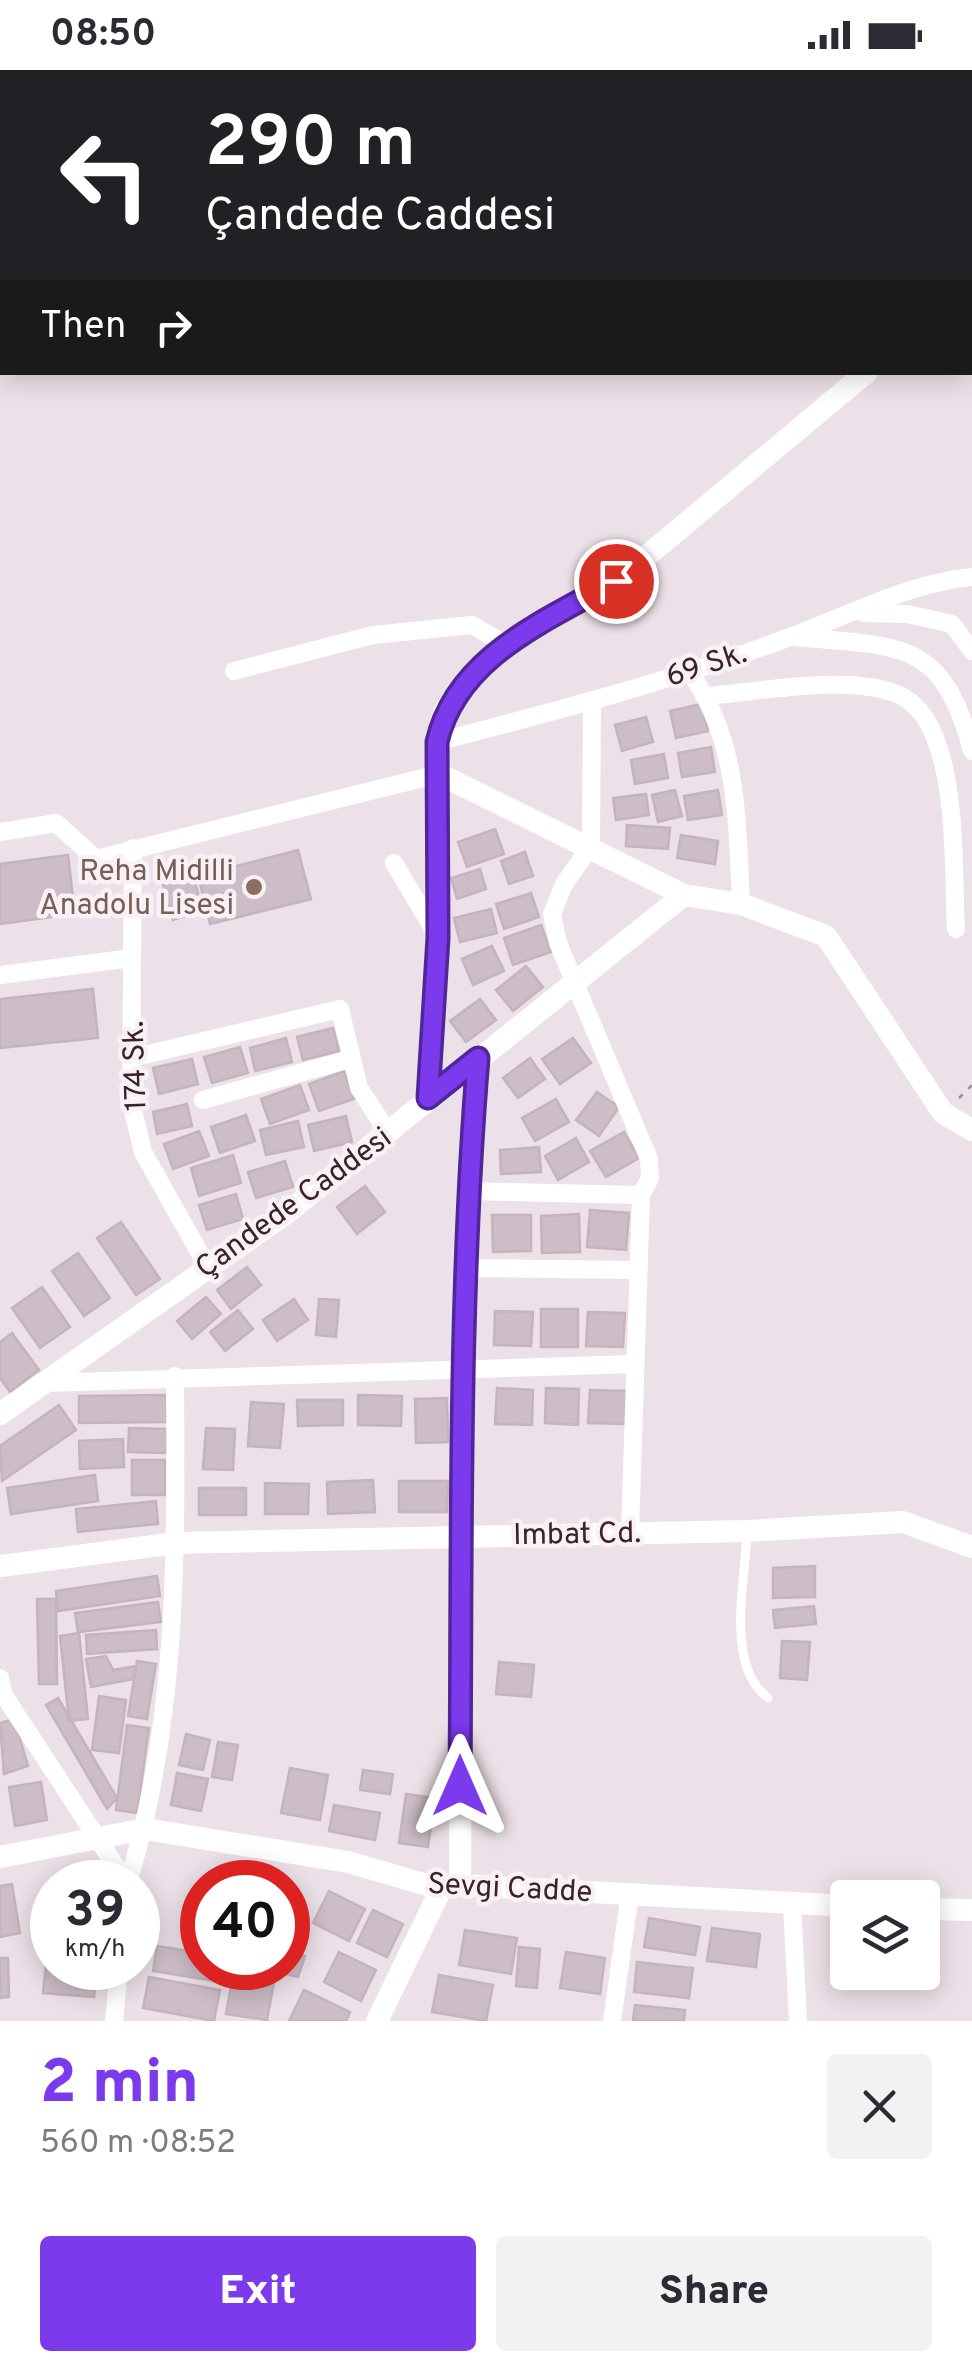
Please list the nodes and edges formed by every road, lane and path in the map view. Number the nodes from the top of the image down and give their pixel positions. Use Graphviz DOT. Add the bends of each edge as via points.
graph roads {
  1 [pos="864,375"];
  2 [pos="972,576"];
  3 [pos="849,612"];
  4 [pos="790,636"];
  5 [pos="505,644"];
  6 [pos="972,651"];
  7 [pos="234,671"];
  8 [pos="689,671"];
  9 [pos="706,696"];
  10 [pos="592,702"];
  11 [pos="437,742"];
  12 [pos="972,751"];
  13 [pos="438,774"];
  14 [pos="0,832"];
  15 [pos="591,846"];
  16 [pos="132,848"];
  17 [pos="394,863"];
  18 [pos="684,895"];
  19 [pos="741,904"];
  20 [pos="956,929"];
  21 [pos="438,938"];
  22 [pos="132,958"];
  23 [pos="0,974"];
  24 [pos="577,980"];
  25 [pos="131,1058"];
  26 [pos="478,1058"];
  27 [pos="350,1059"];
  28 [pos="428,1098"];
  29 [pos="203,1100"];
  30 [pos="972,1130"];
  31 [pos="389,1134"];
  32 [pos="467,1191"];
  33 [pos="641,1194"];
  34 [pos="207,1266"];
  35 [pos="465,1268"];
  36 [pos="638,1270"];
  37 [pos="634,1364"];
  38 [pos="462,1370"];
  39 [pos="175,1376"];
  40 [pos="38,1384"];
  41 [pos="0,1414"];
  42 [pos="747,1531"];
  43 [pos="630,1532"];
  44 [pos="460,1535"];
  45 [pos="176,1542"];
  46 [pos="972,1547"];
  47 [pos="0,1566"];
  48 [pos="1,1689"];
  49 [pos="768,1698"];
  50 [pos="145,1829"];
  51 [pos="96,1838"];
  52 [pos="0,1858"];
  53 [pos="112,1860"];
  54 [pos="134,1860"];
  55 [pos="450,1887"];
  56 [pos="630,1893"];
  57 [pos="792,1904"];
  58 [pos="830,1905"];
  59 [pos="940,1909"];
  60 [pos="972,1910"];
  61 [pos="117,1990"];
  62 [pos="114,2021"];
  63 [pos="377,2021"];
  64 [pos="612,2021"];
  65 [pos="798,2021"];
  1 -- 5 [label="street" via="616,581"];
  2 -- 3 [label="street, 69 Sk."];
  3 -- 4 [label="street, 69 Sk."];
  3 -- 6 [label="street" via="952,624"];
  4 -- 8 [label="street, 69 Sk."];
  4 -- 12 [label="street" via="894,647 923,658 946,681"];
  5 -- 7 [label="street" via="472,625 373,635"];
  5 -- 11 [label="street" via="444,712"];
  8 -- 9 [label="street"];
  8 -- 10 [label="street, 69 Sk."];
  9 -- 19 [label="street" via="732,769"];
  9 -- 20 [label="street" via="844,686 899,694 934,727 946,774"];
  10 -- 11 [label="street, 69 Sk."];
  10 -- 15 [label="street"];
  11 -- 13 [label="street"];
  13 -- 15 [label="street"];
  13 -- 16 [label="street"];
  13 -- 21 [label="street"];
  14 -- 16 [label="street" via="56,822 96,859"];
  15 -- 18 [label="street"];
  15 -- 24 [label="street" via="552,914"];
  16 -- 22 [label="street, 174 Sk."];
  17 -- 21 [label="street"];
  18 -- 19 [label="street"];
  18 -- 24 [label="street, Çandede Caddesi"];
  19 -- 30 [label="street" via="826,936 943,1113"];
  21 -- 28 [label="street"];
  22 -- 23 [label="street"];
  22 -- 25 [label="street, 174 Sk."];
  24 -- 26 [label="street, Çandede Caddesi"];
  24 -- 33 [label="street" via="650,1159"];
  25 -- 27 [label="street" via="340,1009"];
  25 -- 34 [label="street, 174 Sk." via="131,1103 143,1152"];
  26 -- 28 [label="street, Çandede Caddesi"];
  26 -- 32 [label="street"];
  27 -- 29 [label="street"];
  27 -- 31 [label="street" via="359,1088"];
  28 -- 31 [label="street, Çandede Caddesi"];
  31 -- 34 [label="street, Çandede Caddesi"];
  32 -- 33 [label="street"];
  32 -- 35 [label="street"];
  33 -- 36 [label="street"];
  34 -- 40 [label="street, Çandede Caddesi"];
  35 -- 36 [label="street"];
  35 -- 38 [label="street"];
  36 -- 37 [label="street"];
  37 -- 38 [label="street"];
  37 -- 43 [label="street"];
  38 -- 39 [label="street"];
  38 -- 44 [label="street"];
  39 -- 40 [label="street"];
  39 -- 45 [label="street"];
  40 -- 41 [label="street, Çandede Caddesi"];
  42 -- 43 [label="street, Imbat Cd."];
  42 -- 46 [label="street, Imbat Cd." via="903,1522"];
  42 -- 49 [label="lane" via="741,1661 750,1682"];
  43 -- 44 [label="street, Imbat Cd."];
  44 -- 45 [label="street, Imbat Cd."];
  44 -- 55 [label="street"];
  45 -- 47 [label="street, Imbat Cd."];
  45 -- 50 [label="street" via="172,1640"];
  48 -- 51 [label="street"];
  50 -- 51 [label="street, Sevgi Cadde"];
  50 -- 54 [label="street"];
  50 -- 55 [label="street, Sevgi Cadde" via="348,1862"];
  51 -- 52 [label="street, Sevgi Cadde"];
  51 -- 53 [label="street"];
  55 -- 56 [label="street, Sevgi Cadde"];
  55 -- 63 [label="street"];
  56 -- 57 [label="street, Sevgi Cadde"];
  56 -- 64 [label="street"];
  57 -- 58 [label="street, Sevgi Cadde"];
  57 -- 65 [label="street"];
  59 -- 60 [label="street"];
  61 -- 62 [label="street"];
}
